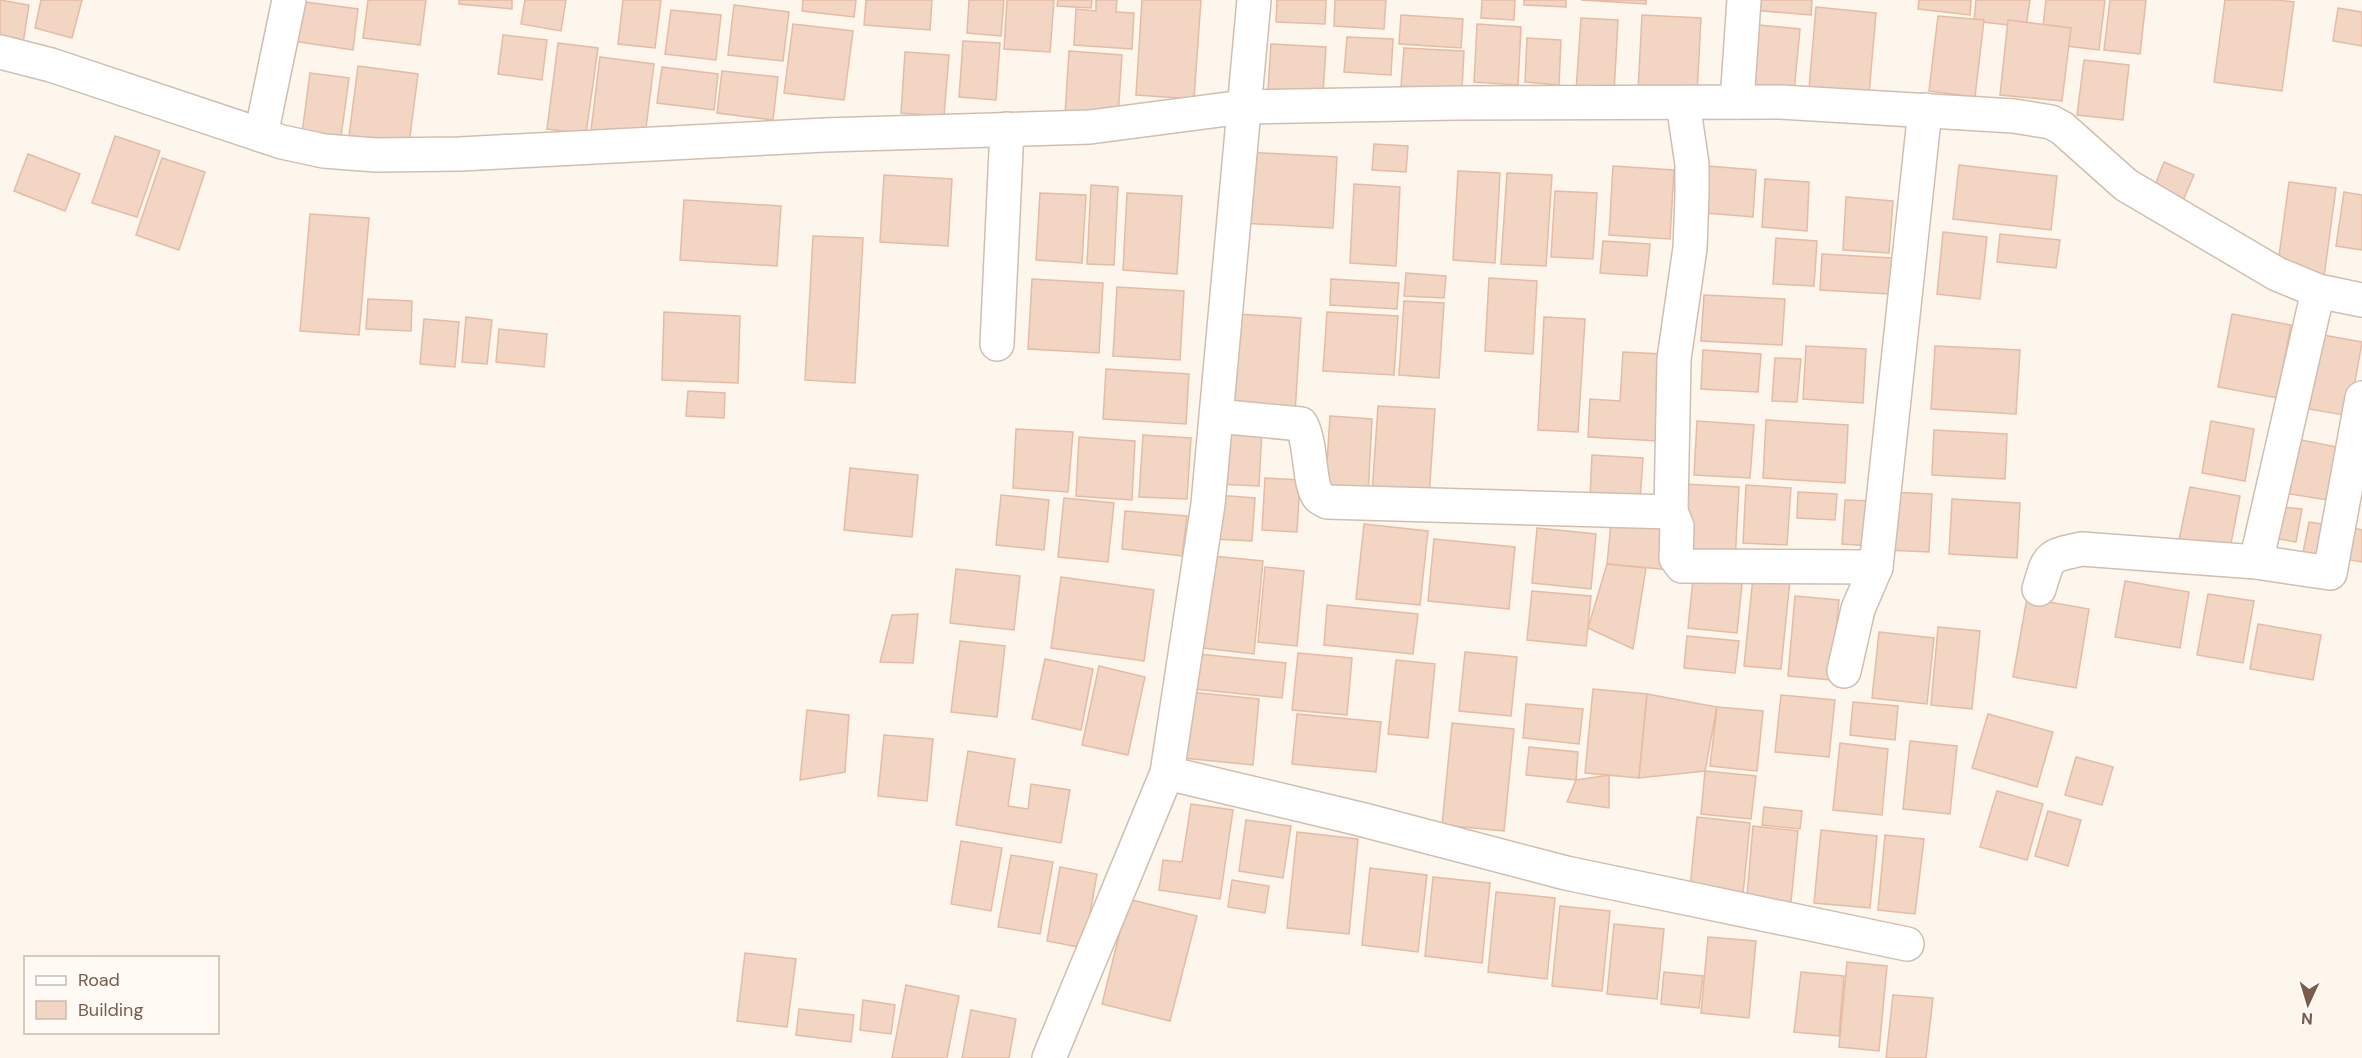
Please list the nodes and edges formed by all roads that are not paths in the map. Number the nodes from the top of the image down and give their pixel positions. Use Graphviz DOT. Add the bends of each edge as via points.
graph roads {
  1 [pos="289,0"];
  2 [pos="1254,0"];
  3 [pos="1744,0"];
  4 [pos="0,52"];
  5 [pos="1737,102"];
  6 [pos="1683,103"];
  7 [pos="1243,107"];
  8 [pos="1925,110"];
  9 [pos="1007,129"];
  10 [pos="261,135"];
  11 [pos="2318,291"];
  12 [pos="2362,300"];
  13 [pos="997,344"];
  14 [pos="2362,398"];
  15 [pos="1217,416"];
  16 [pos="1671,512"];
  17 [pos="2256,562"];
  18 [pos="1876,567"];
  19 [pos="2039,589"];
  20 [pos="1844,671"];
  21 [pos="1167,773"];
  22 [pos="1907,944"];
  23 [pos="1049,1058"];
  1 -- 10 [label="street"];
  2 -- 7 [label="street"];
  3 -- 5 [label="street"];
  4 -- 10 [label="street" via="51,65"];
  5 -- 6 [label="street"];
  5 -- 8 [label="street"];
  6 -- 7 [label="street"];
  6 -- 16 [label="street" via="1692,194 1690,248 1674,359"];
  7 -- 9 [label="street" via="1090,127"];
  7 -- 15 [label="street"];
  8 -- 11 [label="street" via="2051,122 2140,194 2277,274"];
  8 -- 18 [label="street"];
  9 -- 10 [label="street" via="409,156 324,151"];
  9 -- 13 [label="street"];
  11 -- 12 [label="street"];
  11 -- 17 [label="street"];
  14 -- 17 [label="street" via="2330,573"];
  15 -- 16 [label="street" via="1301,424 1307,434 1315,488 1327,502"];
  15 -- 21 [label="street" via="1208,504"];
  16 -- 18 [label="street" via="1677,526 1676,558 1682,566"];
  17 -- 19 [label="street" via="2082,549 2055,554 2047,563"];
  18 -- 20 [label="street" via="1858,609"];
  21 -- 22 [label="street" via="1566,873"];
  21 -- 23 [label="street"];
}
